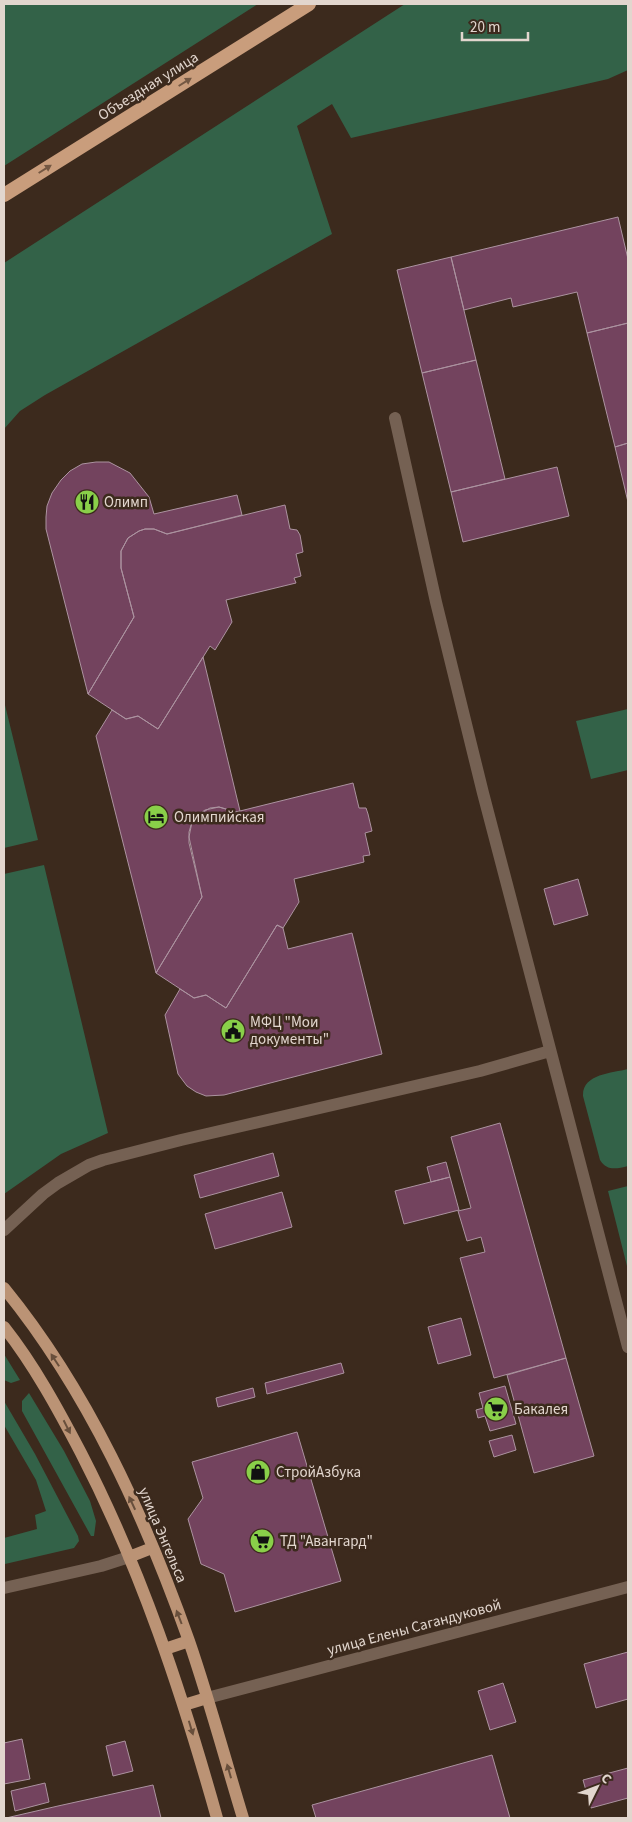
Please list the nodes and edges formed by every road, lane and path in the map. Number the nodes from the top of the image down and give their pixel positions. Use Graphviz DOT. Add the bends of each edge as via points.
graph roads {
  1 [pos="309,4"];
  2 [pos="4,195"];
  3 [pos="395,418"];
  4 [pos="550,1051"];
  5 [pos="4,1230"];
  6 [pos="4,1288"];
  7 [pos="4,1326"];
  8 [pos="628,1347"];
  9 [pos="152,1548"];
  10 [pos="129,1557"];
  11 [pos="628,1587"];
  12 [pos="4,1588"];
  13 [pos="189,1641"];
  14 [pos="165,1649"];
  15 [pos="207,1698"];
  16 [pos="184,1705"];
  17 [pos="217,1818"];
  18 [pos="243,1818"];
  2 -- 1 [label="highway, Объездная улица, one-way"];
  3 -- 4 [label="street" via="438,612"];
  4 -- 5 [label="street" via="480,1071 103,1160 58,1183"];
  4 -- 8 [label="street"];
  9 -- 6 [label="main road, улица Энгельса, one-way" via="117,1469 84,1407 38,1334"];
  7 -- 10 [label="main road, one-way" via="63,1419 95,1480"];
  9 -- 10 [label="main road"];
  13 -- 9 [label="main road, улица Энгельса, one-way"];
  10 -- 12 [label="street"];
  10 -- 14 [label="main road"];
  11 -- 15 [label="street, улица Елены Сагандуковой"];
  13 -- 14 [label="main road"];
  13 -- 15 [label="main road, улица Энгельса"];
  14 -- 16 [label="main road"];
  15 -- 16 [label="main road"];
  18 -- 15 [label="main road, улица Энгельса, one-way"];
  16 -- 17 [label="main road, one-way"];
}
